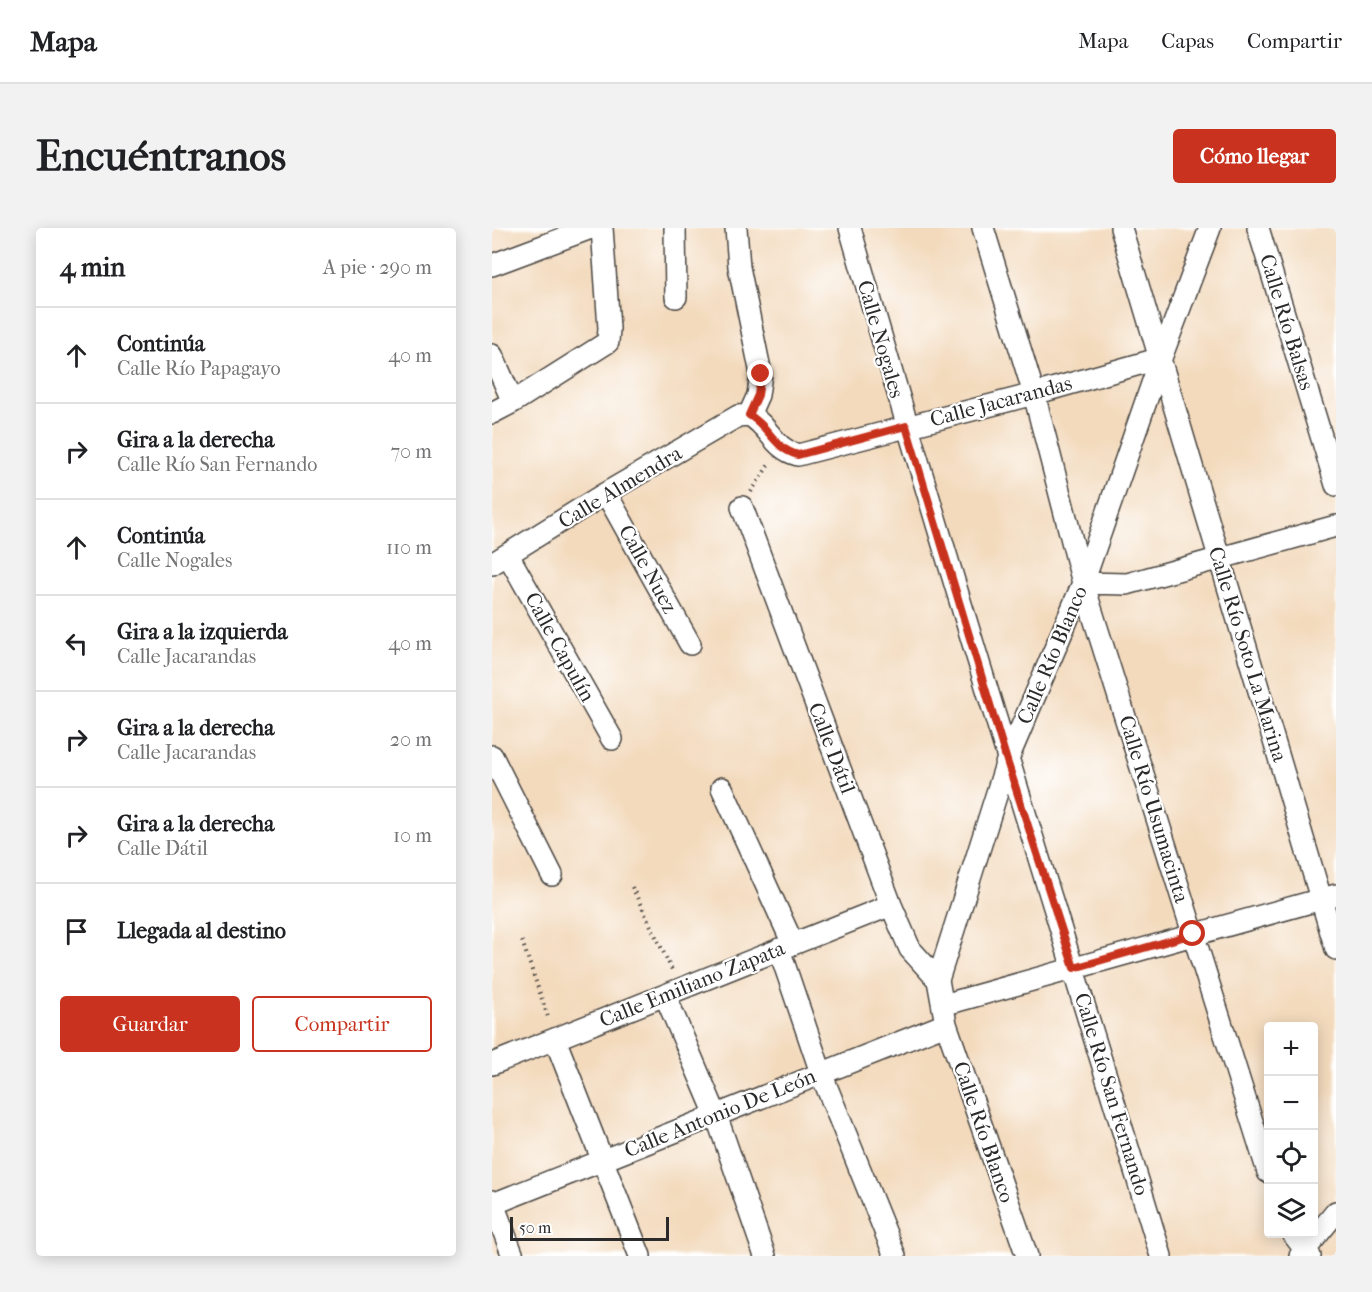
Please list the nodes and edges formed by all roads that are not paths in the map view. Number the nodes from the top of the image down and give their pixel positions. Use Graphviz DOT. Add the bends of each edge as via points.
graph roads {
  1 [pos="591,228"];
  2 [pos="602,228"];
  3 [pos="675,228"];
  4 [pos="736,228"];
  5 [pos="850,228"];
  6 [pos="983,228"];
  7 [pos="1121,228"];
  8 [pos="1210,228"];
  9 [pos="1258,228"];
  10 [pos="492,265"];
  11 [pos="676,297"];
  12 [pos="492,355"];
  13 [pos="1161,358"];
  14 [pos="1034,394"];
  15 [pos="513,402"];
  16 [pos="492,413"];
  17 [pos="749,415"];
  18 [pos="906,426"];
  19 [pos="1336,485"];
  20 [pos="606,493"];
  21 [pos="742,507"];
  22 [pos="1336,525"];
  23 [pos="1220,558"];
  24 [pos="500,560"];
  25 [pos="1083,583"];
  26 [pos="690,644"];
  27 [pos="612,739"];
  28 [pos="492,756"];
  29 [pos="1007,761"];
  30 [pos="722,788"];
  31 [pos="552,875"];
  32 [pos="1328,897"];
  33 [pos="891,905"];
  34 [pos="1193,934"];
  35 [pos="786,947"];
  36 [pos="1336,949"];
  37 [pos="1074,968"];
  38 [pos="938,980"];
  39 [pos="673,992"];
  40 [pos="944,1014"];
  41 [pos="555,1039"];
  42 [pos="492,1064"];
  43 [pos="821,1073"];
  44 [pos="716,1115"];
  45 [pos="1264,1156"];
  46 [pos="603,1159"];
  47 [pos="492,1202"];
  48 [pos="1336,1212"];
  49 [pos="1302,1249"];
  50 [pos="513,1256"];
  51 [pos="640,1256"];
  52 [pos="765,1256"];
  53 [pos="895,1256"];
  54 [pos="1027,1256"];
  55 [pos="1161,1256"];
  1 -- 10 [label="street"];
  2 -- 15 [label="street" via="608,342"];
  3 -- 11 [label="street"];
  4 -- 17 [label="street" via="739,267 761,374 758,395"];
  5 -- 18 [label="street, Calle Nogales"];
  6 -- 14 [label="street, Calle Río Usumacinta"];
  7 -- 13 [label="street, Calle Río Soto La Marina"];
  8 -- 13 [label="street, Calle Río Blanco"];
  9 -- 19 [label="street, Calle Río Balsas"];
  12 -- 15 [label="street"];
  13 -- 14 [label="street, Calle Jacarandas"];
  13 -- 23 [label="street, Calle Río Soto La Marina"];
  13 -- 25 [label="street, Calle Río Blanco"];
  14 -- 18 [label="street, Calle Jacarandas"];
  14 -- 25 [label="street, Calle Río Usumacinta"];
  15 -- 16 [label="street"];
  17 -- 18 [label="street, Calle Jacarandas" via="757,419 779,447 798,455"];
  17 -- 20 [label="street, Calle Almendra" via="738,416"];
  18 -- 29 [label="street, Calle Nogales"];
  20 -- 24 [label="street, Calle Almendra"];
  20 -- 26 [label="street, Calle Nuez"];
  21 -- 33 [label="street, Calle Dátil"];
  22 -- 23 [label="street"];
  23 -- 25 [label="street" via="1127,584"];
  23 -- 32 [label="street, Calle Río Soto La Marina"];
  24 -- 27 [label="street, Calle Capulín"];
  25 -- 29 [label="street, Calle Río Blanco"];
  25 -- 34 [label="street, Calle Río Usumacinta"];
  28 -- 31 [label="street"];
  29 -- 37 [label="street, Calle Río San Fernando"];
  29 -- 38 [label="street, Calle Río Blanco"];
  30 -- 35 [label="street"];
  32 -- 34 [label="street, Calle Antonio De León"];
  32 -- 36 [label="street, Calle Río Soto La Marina"];
  33 -- 35 [label="street, Calle Emiliano Zapata"];
  33 -- 38 [label="street, Calle Dátil" via="910,948"];
  34 -- 37 [label="street, Calle Antonio De León"];
  34 -- 45 [label="street, Calle Río Usumacinta"];
  35 -- 39 [label="street, Calle Emiliano Zapata"];
  35 -- 43 [label="street"];
  37 -- 40 [label="street, Calle Antonio De León"];
  37 -- 55 [label="street, Calle Río San Fernando"];
  38 -- 40 [label="street, Calle Río Blanco"];
  39 -- 41 [label="street, Calle Emiliano Zapata"];
  39 -- 44 [label="street"];
  40 -- 43 [label="street, Calle Antonio De León"];
  40 -- 54 [label="street, Calle Río Blanco"];
  41 -- 42 [label="street, Calle Emiliano Zapata"];
  41 -- 46 [label="street"];
  43 -- 44 [label="street, Calle Antonio De León"];
  43 -- 53 [label="street"];
  44 -- 46 [label="street, Calle Antonio De León"];
  44 -- 52 [label="street"];
  46 -- 47 [label="street, Calle Antonio De León"];
  46 -- 51 [label="street"];
  47 -- 50 [label="street"];
  48 -- 49 [label="street"];
}
